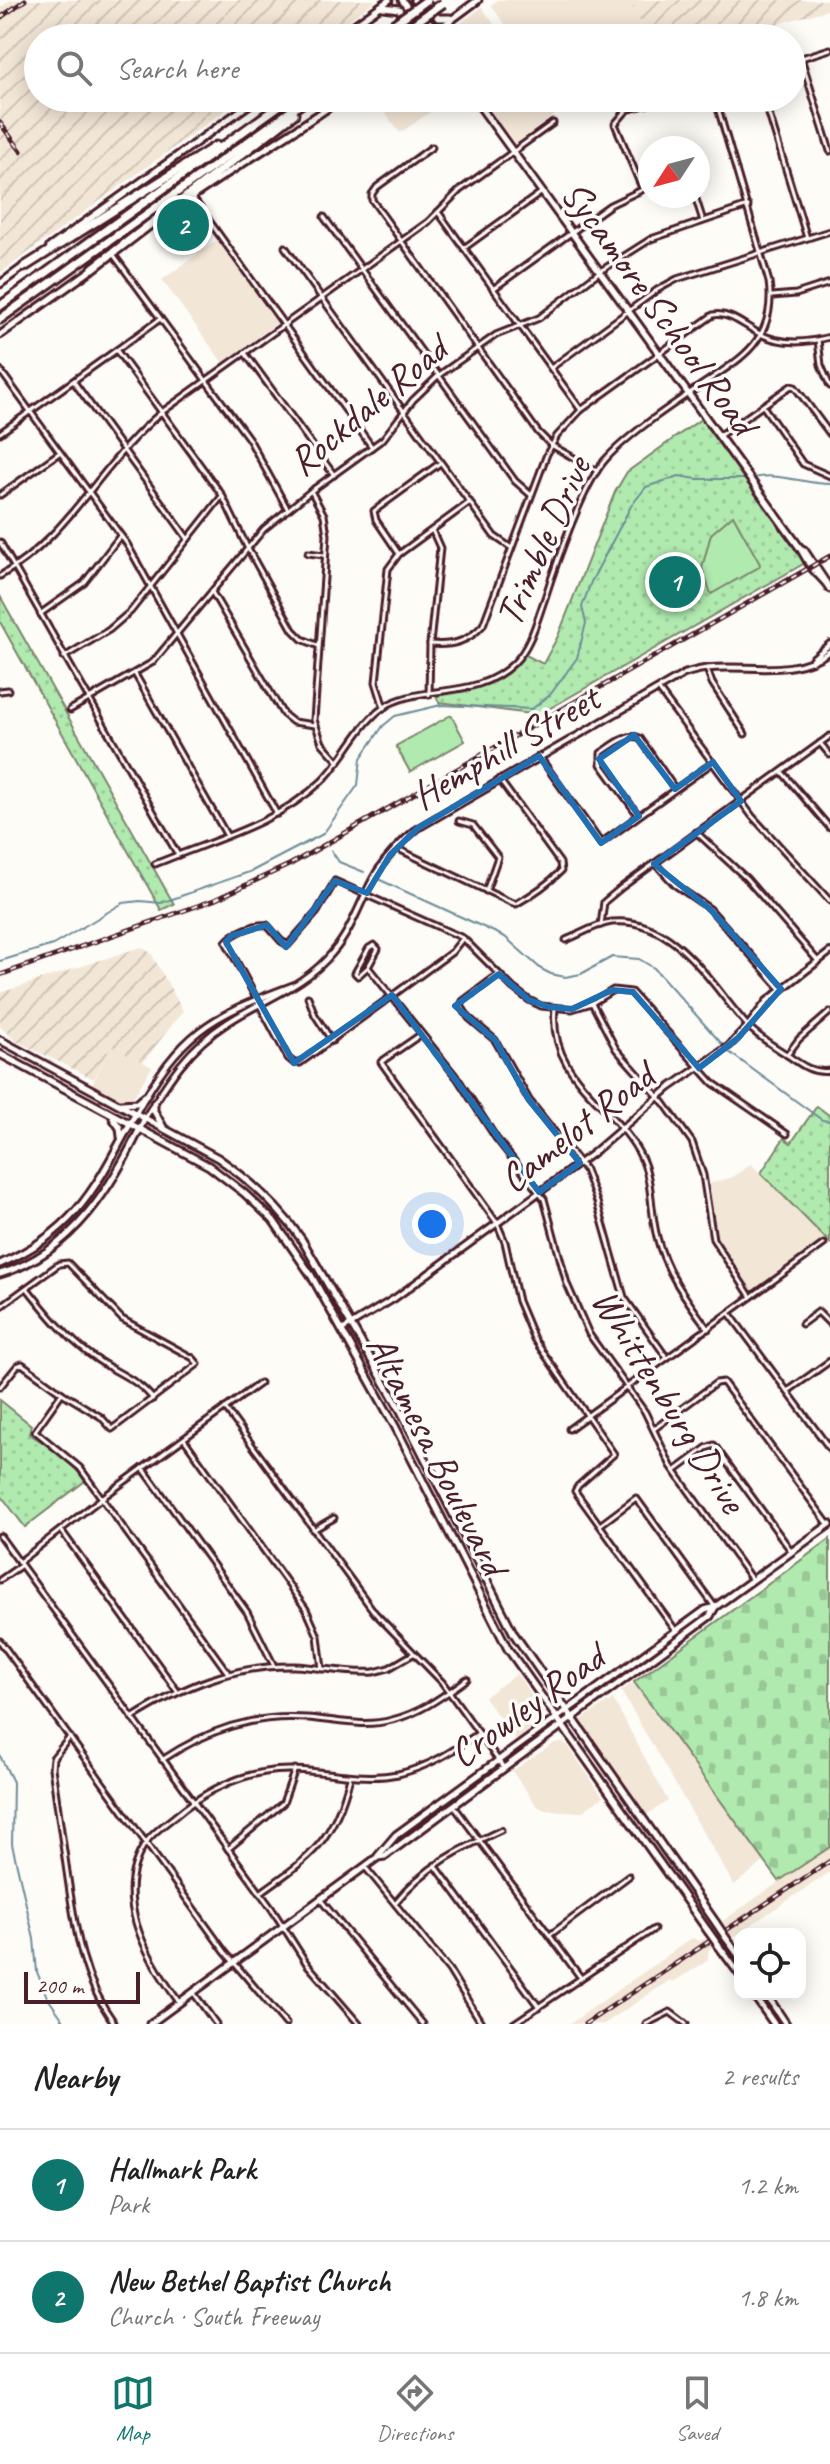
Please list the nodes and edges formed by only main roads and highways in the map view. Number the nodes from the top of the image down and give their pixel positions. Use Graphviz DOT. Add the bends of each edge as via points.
graph roads {
  1 [pos="389,0"];
  2 [pos="402,0"];
  3 [pos="414,0"];
  4 [pos="426,0"];
  5 [pos="478,0"];
  6 [pos="445,1"];
  7 [pos="374,10"];
  8 [pos="454,17"];
  9 [pos="355,24"];
  10 [pos="394,24"];
  11 [pos="410,24"];
  12 [pos="413,24"];
  13 [pos="418,24"];
  14 [pos="430,24"];
  15 [pos="446,24"];
  16 [pos="238,112"];
  17 [pos="271,112"];
  18 [pos="289,112"];
  19 [pos="298,112"];
  20 [pos="322,112"];
  21 [pos="484,112"];
  22 [pos="239,135"];
  23 [pos="24,267"];
  24 [pos="93,268"];
  25 [pos="0,284"];
  26 [pos="0,306"];
  27 [pos="0,319"];
  28 [pos="0,335"];
  29 [pos="828,586"];
  30 [pos="0,1040"];
  31 [pos="0,1054"];
  32 [pos="60,1073"];
  33 [pos="55,1084"];
  34 [pos="145,1096"];
  35 [pos="154,1103"];
  36 [pos="119,1104"];
  37 [pos="136,1113"];
  38 [pos="110,1114"];
  39 [pos="145,1118"];
  40 [pos="129,1125"];
  41 [pos="163,1128"];
  42 [pos="139,1130"];
  43 [pos="120,1142"];
  44 [pos="73,1216"];
  45 [pos="80,1223"];
  46 [pos="0,1264"];
  47 [pos="0,1274"];
  48 [pos="439,1485"];
  49 [pos="428,1491"];
  50 [pos="829,1525"];
  51 [pos="715,1607"];
  52 [pos="676,1631"];
  53 [pos="513,1632"];
  54 [pos="502,1638"];
  55 [pos="669,1647"];
  56 [pos="565,1710"];
  57 [pos="556,1717"];
  58 [pos="571,1719"];
  59 [pos="562,1726"];
  60 [pos="623,1793"];
  61 [pos="611,1797"];
  62 [pos="378,1857"];
  63 [pos="734,1949"];
  64 [pos="734,1967"];
  65 [pos="757,2000"];
  66 [pos="770,2000"];
  67 [pos="150,2024"];
  68 [pos="774,2024"];
  69 [pos="786,2024"];
  1 -- 7 [label="main road"];
  2 -- 13 [label="main road"];
  3 -- 14 [label="main road"];
  4 -- 8 [label="main road" via="438,18"];
  4 -- 10 [label="highway, bridge"];
  5 -- 8 [label="main road"];
  6 -- 12 [label="highway, bridge"];
  7 -- 9 [label="main road"];
  7 -- 11 [label="main road" via="399,9"];
  8 -- 15 [label="main road"];
  16 -- 23 [label="main road"];
  17 -- 22 [label="highway"];
  18 -- 27 [label="highway"];
  19 -- 24 [label="highway"];
  20 -- 24 [label="main road"];
  21 -- 29 [label="main road, Sycamore School Road"];
  22 -- 23 [label="highway"];
  22 -- 26 [label="highway"];
  23 -- 25 [label="main road"];
  24 -- 28 [label="main road"];
  30 -- 32 [label="main road, Altamesa Boulevard"];
  31 -- 33 [label="main road, Altamesa Boulevard"];
  32 -- 33 [label="main road"];
  32 -- 36 [label="main road, Altamesa Boulevard"];
  33 -- 38 [label="main road, Altamesa Boulevard"];
  34 -- 36 [label="main road" via="137,1103"];
  35 -- 41 [label="main road"];
  36 -- 37 [label="main road, Altamesa Boulevard"];
  37 -- 39 [label="main road, Altamesa Boulevard"];
  37 -- 40 [label="main road"];
  38 -- 40 [label="main road, Altamesa Boulevard"];
  38 -- 43 [label="main road" via="120,1128"];
  39 -- 41 [label="main road, Altamesa Boulevard"];
  39 -- 42 [label="main road"];
  40 -- 42 [label="main road, Altamesa Boulevard"];
  40 -- 43 [label="main road"];
  41 -- 48 [label="main road, Altamesa Boulevard" via="226,1163 274,1204 302,1240"];
  42 -- 45 [label="main road" via="103,1197"];
  42 -- 49 [label="main road, Altamesa Boulevard" via="209,1166 260,1208 296,1252"];
  43 -- 44 [label="main road"];
  44 -- 45 [label="main road"];
  44 -- 46 [label="main road"];
  45 -- 47 [label="main road" via="46,1252"];
  48 -- 49 [label="main road"];
  48 -- 53 [label="main road, Altamesa Boulevard"];
  49 -- 54 [label="main road, Altamesa Boulevard"];
  50 -- 51 [label="main road, Crowley Road"];
  51 -- 52 [label="main road, Crowley Road"];
  51 -- 55 [label="main road, Crowley Road"];
  52 -- 55 [label="main road"];
  52 -- 56 [label="main road, Crowley Road"];
  53 -- 54 [label="main road"];
  53 -- 56 [label="main road, Altamesa Boulevard"];
  54 -- 57 [label="main road, Altamesa Boulevard"];
  55 -- 58 [label="main road, Crowley Road"];
  56 -- 57 [label="main road, Crowley Road"];
  56 -- 58 [label="main road, Altamesa Boulevard"];
  57 -- 59 [label="main road, Altamesa Boulevard"];
  57 -- 62 [label="main road, Crowley Road" via="396,1835"];
  58 -- 59 [label="main road, Crowley Road"];
  58 -- 60 [label="main road, Altamesa Boulevard"];
  59 -- 61 [label="main road, Altamesa Boulevard"];
  59 -- 62 [label="main road, Crowley Road"];
  60 -- 61 [label="main road"];
  60 -- 63 [label="main road, Altamesa Boulevard, bridge"];
  61 -- 64 [label="main road, Altamesa Boulevard, bridge"];
  62 -- 67 [label="main road, Crowley Road"];
  65 -- 68 [label="main road"];
  66 -- 69 [label="main road"];
}
